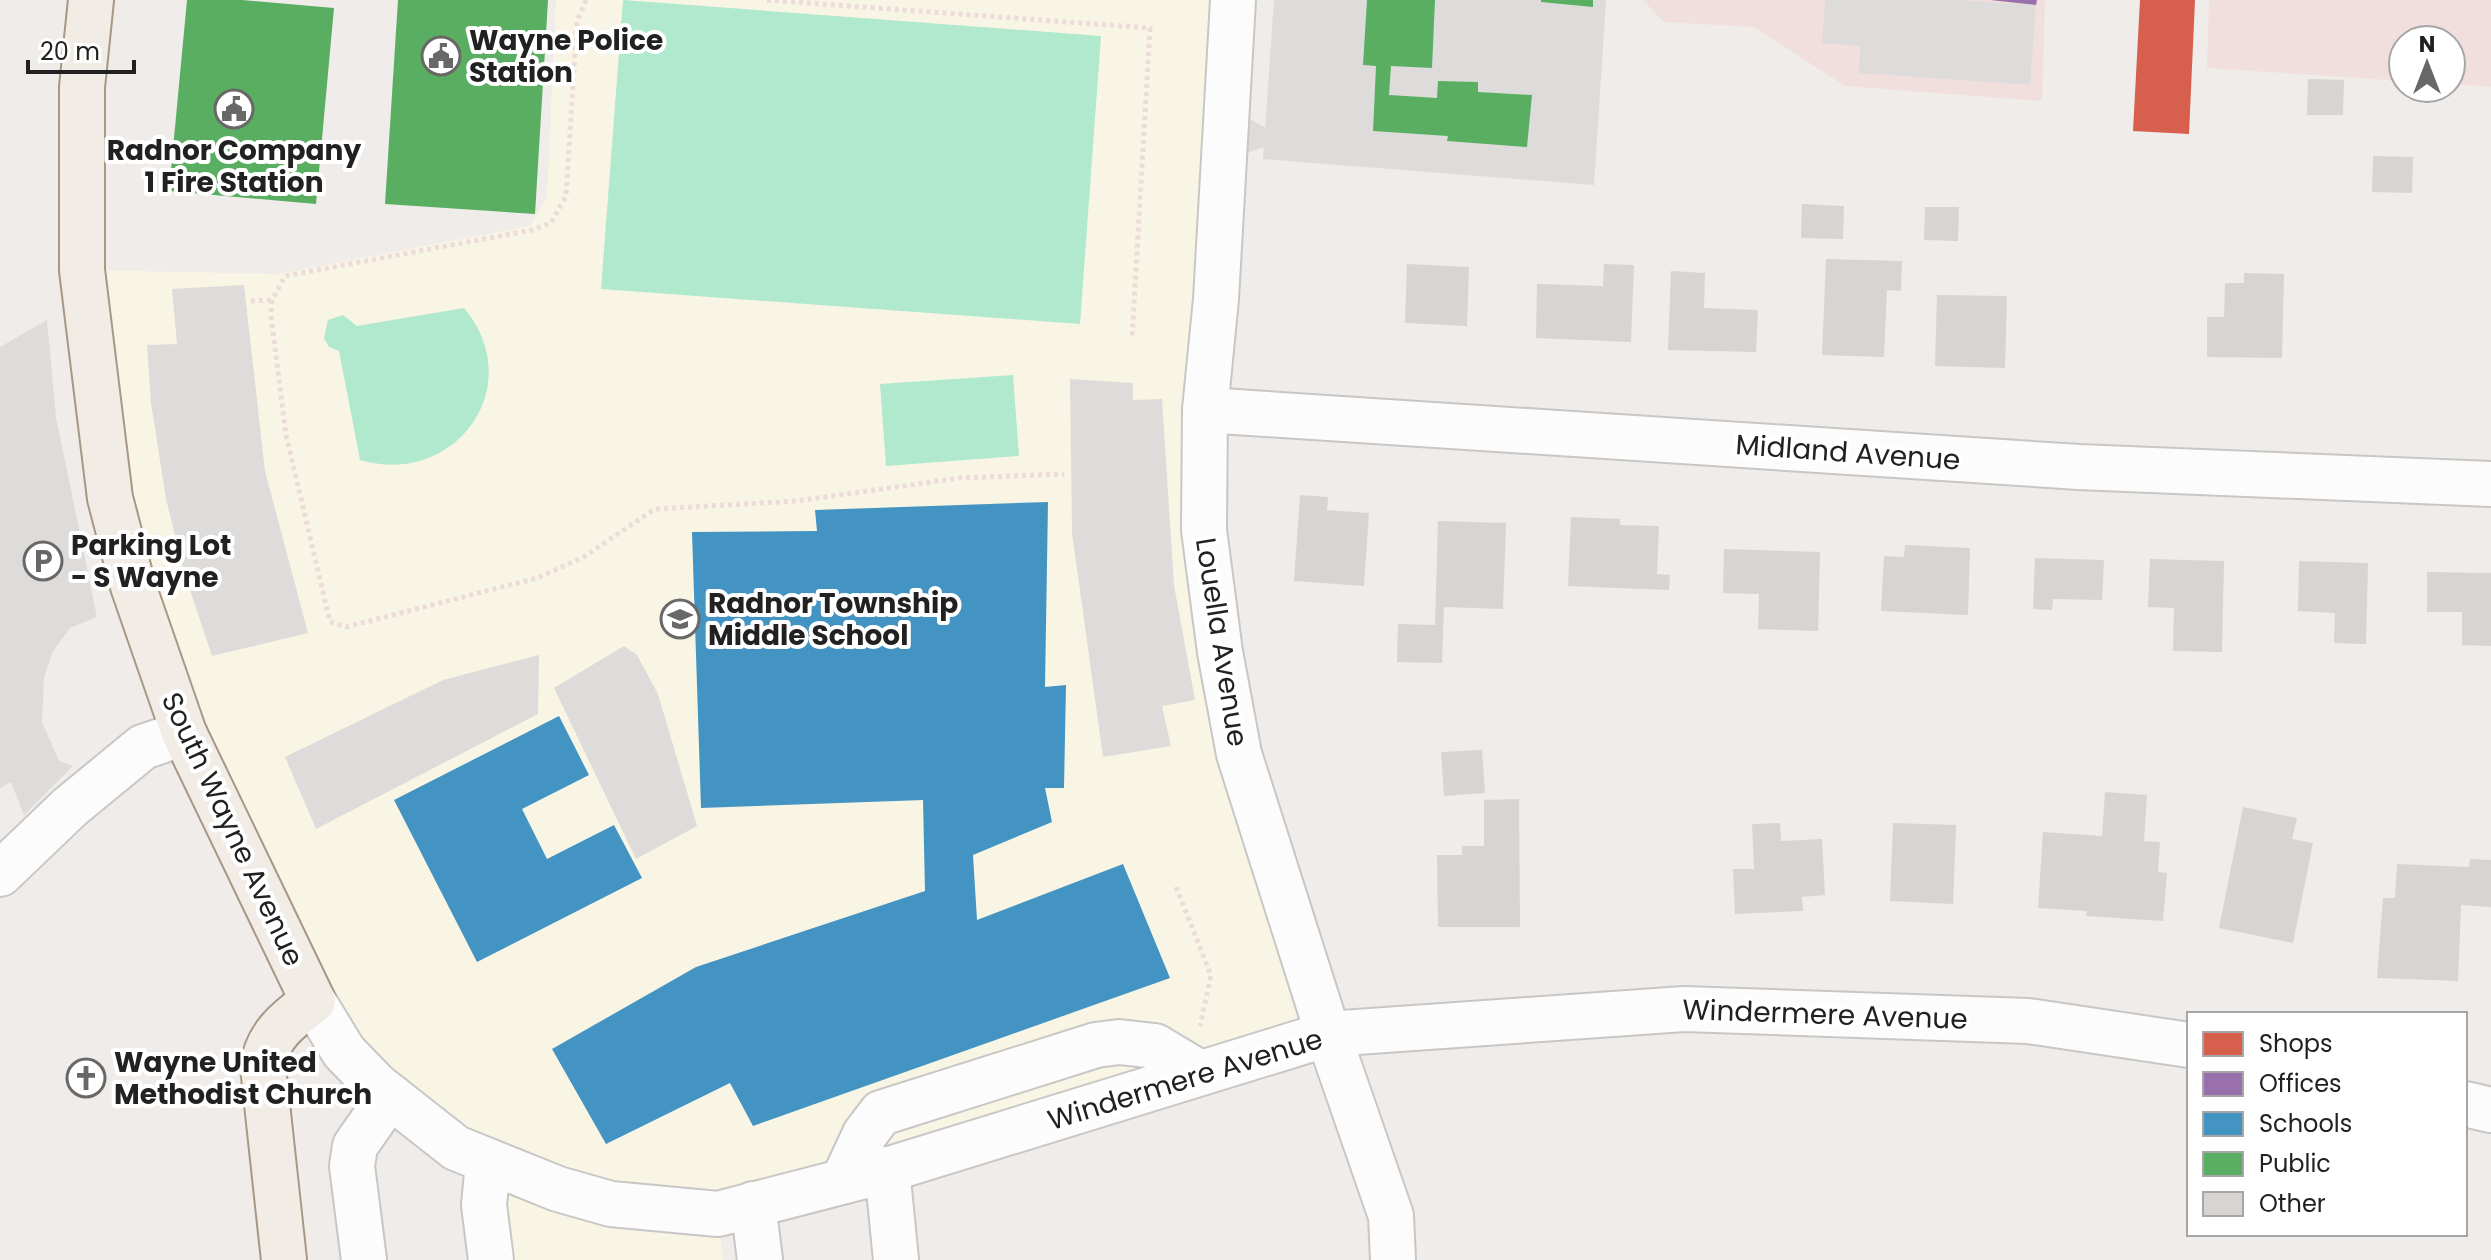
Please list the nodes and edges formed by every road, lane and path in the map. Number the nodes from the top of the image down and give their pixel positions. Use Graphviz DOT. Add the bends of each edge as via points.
graph roads {
  1 [pos="91,0"];
  2 [pos="586,0"];
  3 [pos="767,0"];
  4 [pos="1233,0"];
  5 [pos="272,300"];
  6 [pos="251,301"];
  7 [pos="1132,338"];
  8 [pos="1205,410"];
  9 [pos="1064,474"];
  10 [pos="2491,484"];
  11 [pos="184,733"];
  12 [pos="0,874"];
  13 [pos="1176,887"];
  14 [pos="313,1001"];
  15 [pos="1328,1034"];
  16 [pos="2187,1045"];
  17 [pos="1199,1053"];
  18 [pos="390,1096"];
  19 [pos="2467,1104"];
  20 [pos="2491,1110"];
  21 [pos="488,1163"];
  22 [pos="887,1169"];
  23 [pos="843,1181"];
  24 [pos="753,1204"];
  25 [pos="284,1260"];
  26 [pos="364,1260"];
  27 [pos="491,1260"];
  28 [pos="760,1260"];
  29 [pos="896,1260"];
  30 [pos="1393,1260"];
  1 -- 11 [label="main road, South Wayne Avenue" via="82,87 82,270 110,498 133,586"];
  2 -- 5 [label="path" via="577,21 566,196 551,223 285,276"];
  3 -- 7 [label="path" via="1150,28"];
  4 -- 8 [label="street, Louella Avenue"];
  5 -- 6 [label="path"];
  5 -- 9 [label="path" via="294,474 327,615 337,627 537,578 582,558 655,509 796,501 960,478"];
  8 -- 10 [label="street, Midland Avenue" via="2079,467"];
  8 -- 15 [label="street, Louella Avenue" via="1204,530 1239,754"];
  11 -- 12 [label="street" via="143,747"];
  11 -- 14 [label="main road, South Wayne Avenue"];
  13 -- 17 [label="path" via="1211,975"];
  14 -- 18 [label="street, Windermere Avenue" via="344,1052"];
  14 -- 25 [label="main road, South Wayne Avenue" via="286,1021 265,1048"];
  15 -- 16 [label="street, Windermere Avenue" via="1684,1009 2028,1021"];
  15 -- 17 [label="street, Windermere Avenue"];
  15 -- 30 [label="street, Louella Avenue" via="1391,1216"];
  17 -- 22 [label="street, Windermere Avenue"];
  17 -- 23 [label="street" via="1129,1042 1096,1045 881,1113"];
  18 -- 21 [label="street, Windermere Avenue" via="456,1148"];
  18 -- 26 [label="street" via="355,1146 352,1166"];
  19 -- 20 [label="street"];
  21 -- 24 [label="street, Windermere Avenue" via="611,1204 718,1214"];
  21 -- 27 [label="street" via="484,1205"];
  22 -- 23 [label="street, Windermere Avenue"];
  22 -- 29 [label="street"];
  23 -- 24 [label="street, Windermere Avenue"];
  24 -- 28 [label="street"];
}
